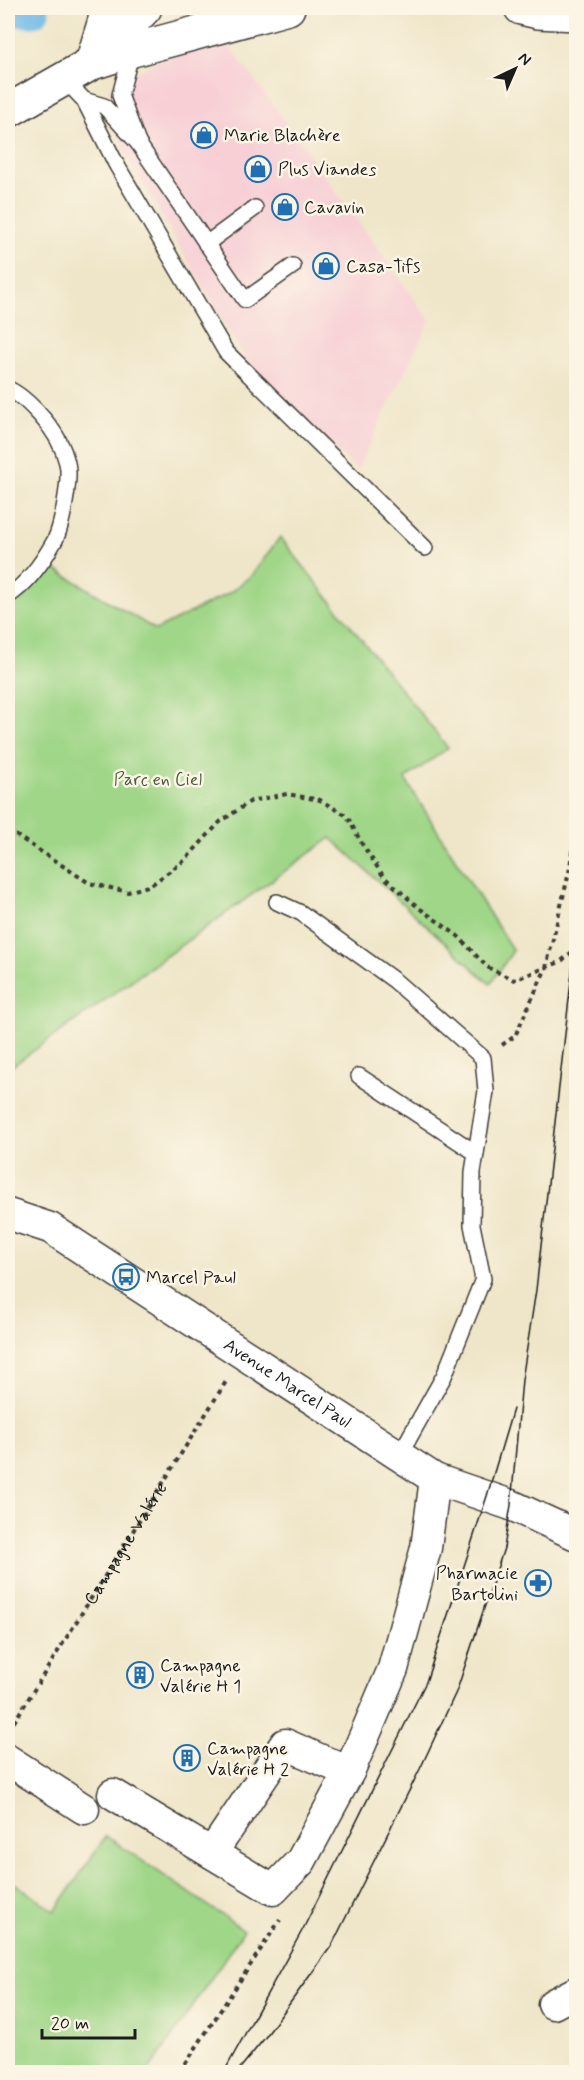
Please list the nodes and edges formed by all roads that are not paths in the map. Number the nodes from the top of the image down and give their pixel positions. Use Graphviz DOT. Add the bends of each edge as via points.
graph roads {
  1 [pos="106,8"];
  2 [pos="145,8"];
  3 [pos="288,8"];
  4 [pos="521,8"];
  5 [pos="576,14"];
  6 [pos="133,50"];
  7 [pos="80,81"];
  8 [pos="8,111"];
  9 [pos="138,143"];
  10 [pos="255,208"];
  11 [pos="206,243"];
  12 [pos="293,266"];
  13 [pos="8,389"];
  14 [pos="425,548"];
  15 [pos="8,596"];
  16 [pos="277,902"];
  17 [pos="360,1076"];
  18 [pos="477,1152"];
  19 [pos="8,1214"];
  20 [pos="399,1456"];
  21 [pos="435,1479"];
  22 [pos="576,1535"];
  23 [pos="8,1760"];
  24 [pos="349,1772"];
  25 [pos="113,1794"];
  26 [pos="84,1809"];
  27 [pos="212,1853"];
  1 -- 7 [label="main road" via="105,20"];
  2 -- 7 [label="main road"];
  3 -- 6 [label="main road"];
  4 -- 5 [label="main road"];
  6 -- 7 [label="main road"];
  6 -- 9 [label="lane" via="120,95"];
  7 -- 8 [label="main road"];
  7 -- 9 [label="lane"];
  7 -- 14 [label="lane" via="116,164 226,352"];
  9 -- 11 [label="lane"];
  10 -- 11 [label="lane"];
  11 -- 12 [label="lane" via="245,300"];
  13 -- 15 [label="lane" via="53,430 68,464 66,496 56,539 18,590"];
  16 -- 18 [label="lane" via="301,913 395,981 483,1058 486,1091"];
  17 -- 18 [label="lane"];
  18 -- 20 [label="lane" via="472,1225 483,1279 444,1376"];
  19 -- 20 [label="street, Avenue Marcel Paul" via="50,1228"];
  20 -- 21 [label="street, Avenue Marcel Paul"];
  21 -- 22 [label="street, Avenue Marcel Paul" via="511,1505"];
  21 -- 24 [label="street" via="426,1548 393,1669"];
  23 -- 26 [label="street"];
  24 -- 27 [label="street" via="285,1744"];
  24 -- 27 [label="street" via="301,1861 273,1890"];
  25 -- 27 [label="street"];
}
